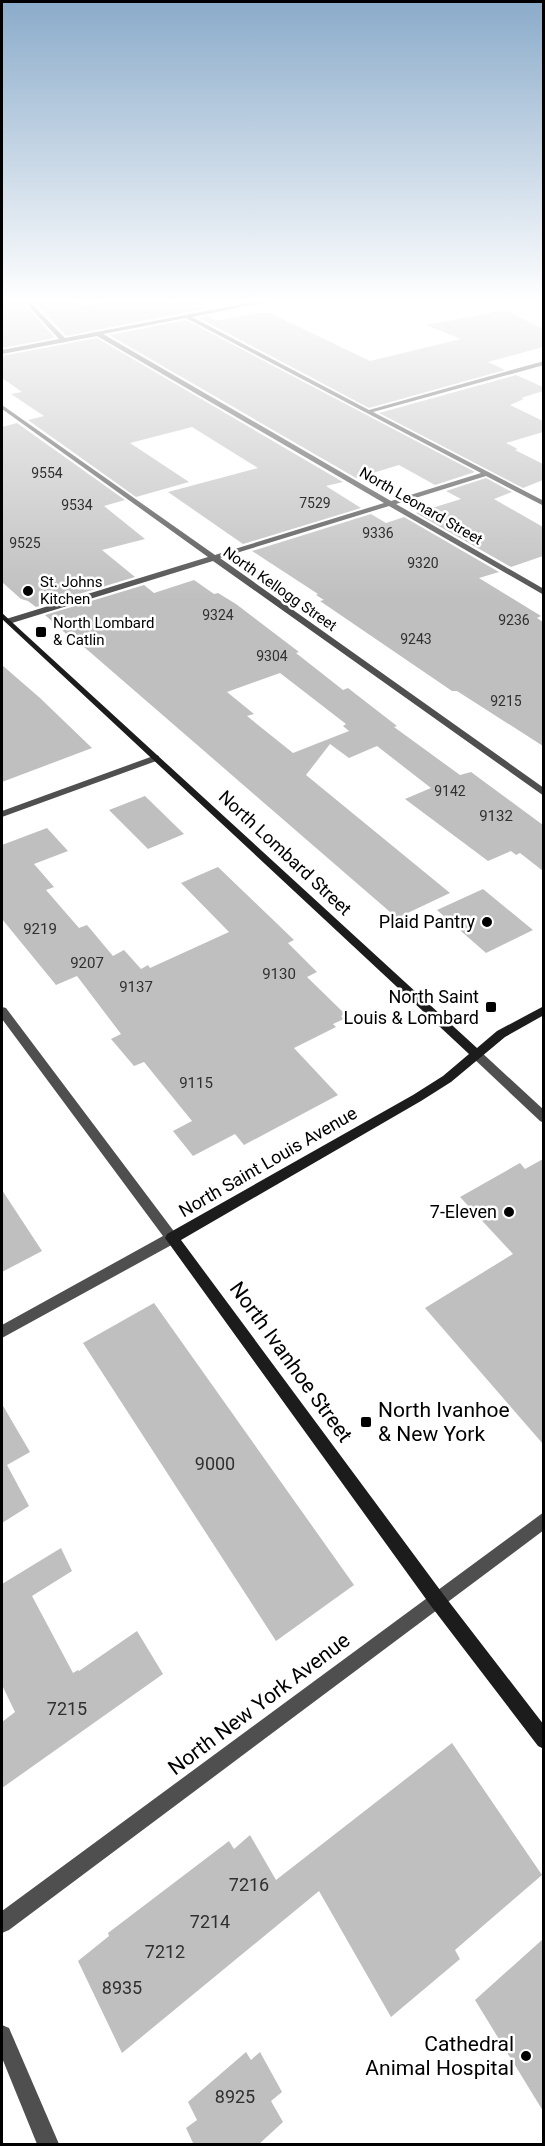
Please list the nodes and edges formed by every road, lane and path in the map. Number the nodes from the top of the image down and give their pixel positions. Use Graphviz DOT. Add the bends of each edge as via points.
graph roads {
  1 [pos="212,400"];
  2 [pos="345,400"];
  3 [pos="410,400"];
  4 [pos="2,407"];
  5 [pos="367,412"];
  6 [pos="486,474"];
  7 [pos="391,504"];
  8 [pos="543,504"];
  9 [pos="214,558"];
  10 [pos="543,593"];
  11 [pos="5,618"];
  12 [pos="156,758"];
  13 [pos="543,793"];
  14 [pos="2,814"];
  15 [pos="543,1010"];
  16 [pos="2,1011"];
  17 [pos="476,1054"];
  18 [pos="543,1118"];
  19 [pos="172,1238"];
  20 [pos="2,1332"];
  21 [pos="543,1521"];
  22 [pos="437,1600"];
  23 [pos="543,1740"];
  24 [pos="2,1923"];
  25 [pos="2,2035"];
  26 [pos="48,2145"];
  1 -- 7 [label="street, North Leonard Street"];
  2 -- 5 [label="street"];
  3 -- 5 [label="street"];
  4 -- 9 [label="street, North Kellogg Street"];
  5 -- 6 [label="street"];
  6 -- 7 [label="street"];
  6 -- 8 [label="street"];
  7 -- 9 [label="street"];
  7 -- 10 [label="street, North Leonard Street"];
  9 -- 11 [label="street"];
  9 -- 13 [label="street, North Kellogg Street"];
  11 -- 12 [label="main road, North Lombard Street"];
  12 -- 14 [label="street"];
  12 -- 17 [label="main road, North Lombard Street"];
  15 -- 17 [label="main road, North Saint Louis Avenue"];
  16 -- 19 [label="street, North Ivanhoe Street"];
  17 -- 18 [label="street, North Lombard Street"];
  17 -- 19 [label="main road, North Saint Louis Avenue" via="417,1098"];
  19 -- 20 [label="street, North Saint Louis Avenue"];
  19 -- 22 [label="main road, North Ivanhoe Street"];
  21 -- 22 [label="street, North New York Avenue"];
  22 -- 23 [label="main road, North Ivanhoe Street"];
  22 -- 24 [label="street, North New York Avenue"];
  25 -- 26 [label="street"];
}
